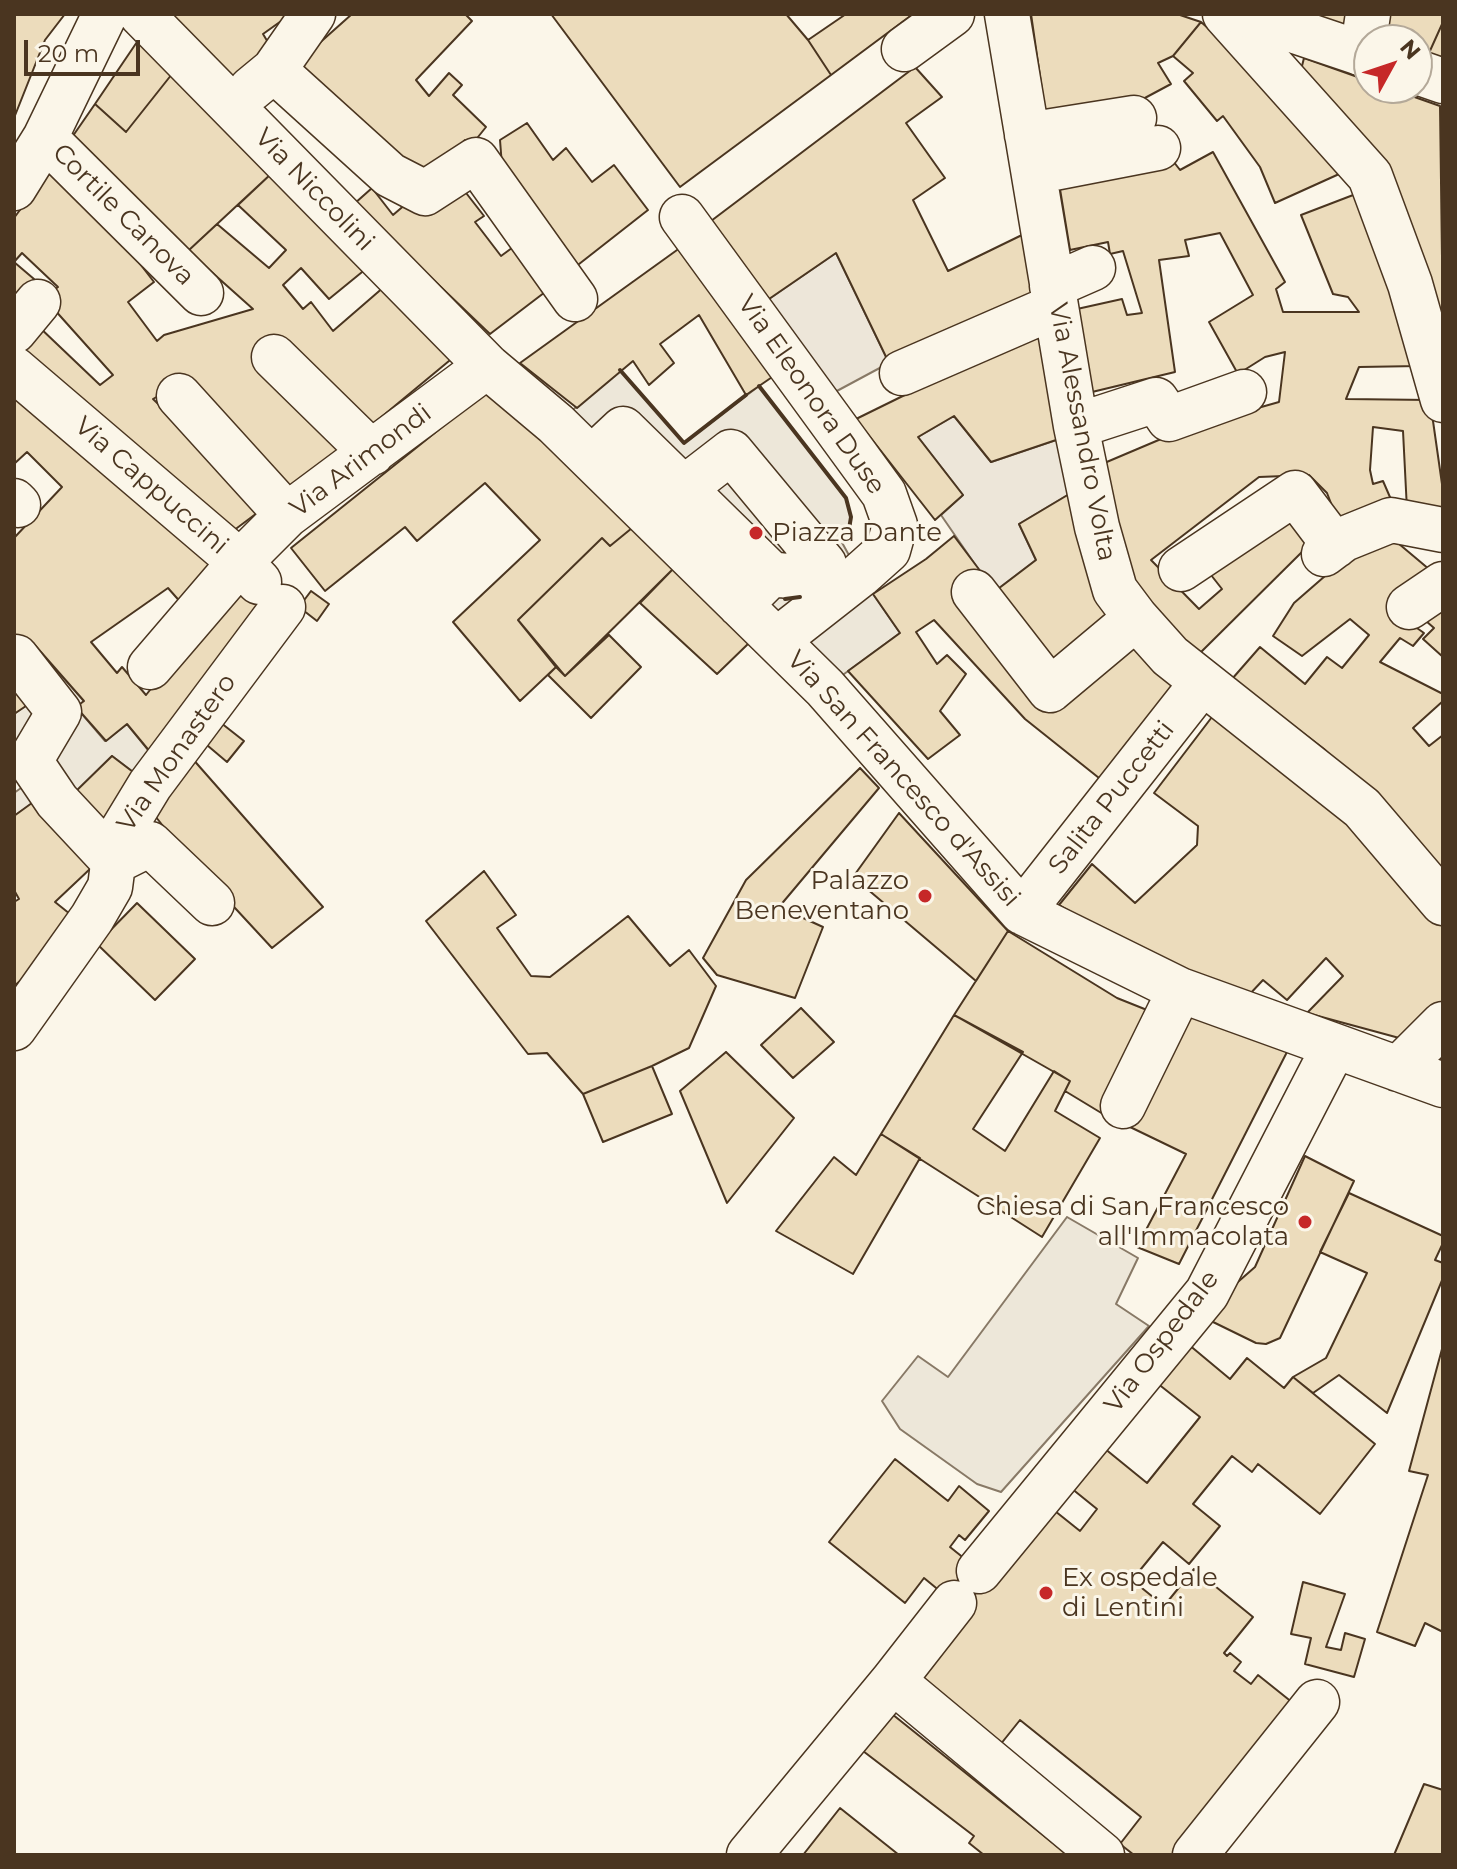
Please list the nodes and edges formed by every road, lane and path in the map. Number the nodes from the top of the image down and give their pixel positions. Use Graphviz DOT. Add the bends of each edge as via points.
graph roads {
  1 [pos="105,14"];
  2 [pos="141,14"];
  3 [pos="313,14"];
  4 [pos="952,14"];
  5 [pos="1007,14"];
  6 [pos="1225,14"];
  7 [pos="1244,14"];
  8 [pos="1353,38"];
  9 [pos="904,49"];
  10 [pos="274,70"];
  11 [pos="232,106"];
  12 [pos="1146,133"];
  13 [pos="32,143"];
  14 [pos="1031,153"];
  15 [pos="14,188"];
  16 [pos="682,217"];
  17 [pos="1093,268"];
  18 [pos="201,293"];
  19 [pos="1054,296"];
  20 [pos="575,299"];
  21 [pos="274,357"];
  22 [pos="487,366"];
  23 [pos="14,369"];
  24 [pos="902,373"];
  25 [pos="1244,392"];
  26 [pos="179,396"];
  27 [pos="1443,400"];
  28 [pos="1076,426"];
  29 [pos="372,453"];
  30 [pos="592,458"];
  31 [pos="683,489"];
  32 [pos="1391,520"];
  33 [pos="280,521"];
  34 [pos="1443,530"];
  35 [pos="240,562"];
  36 [pos="1443,564"];
  37 [pos="1181,569"];
  38 [pos="771,574"];
  39 [pos="974,592"];
  40 [pos="740,605"];
  41 [pos="283,607"];
  42 [pos="1136,618"];
  43 [pos="777,640"];
  44 [pos="16,657"];
  45 [pos="150,667"];
  46 [pos="1202,683"];
  47 [pos="114,862"];
  48 [pos="212,903"];
  49 [pos="1443,903"];
  50 [pos="1022,912"];
  51 [pos="1180,990"];
  52 [pos="1443,1024"];
  53 [pos="14,1028"];
  54 [pos="1334,1047"];
  55 [pos="1398,1069"];
  56 [pos="1443,1085"];
  57 [pos="1123,1106"];
  58 [pos="893,1681"];
  59 [pos="1317,1702"];
  60 [pos="749,1855"];
  61 [pos="1102,1855"];
  62 [pos="1195,1855"];
  1 -- 13 [label="street"];
  2 -- 11 [label="street, Via Niccolini"];
  3 -- 10 [label="street"];
  4 -- 9 [label="street"];
  5 -- 14 [label="street, Via Alessandro Volta"];
  6 -- 27 [label="street" via="1370,176 1410,284"];
  7 -- 8 [label="street"];
  10 -- 11 [label="street"];
  10 -- 20 [label="street" via="390,175 425,193 476,160"];
  11 -- 22 [label="street, Via Niccolini"];
  12 -- 14 [label="street"];
  13 -- 15 [label="street"];
  13 -- 18 [label="street, Cortile Canova"];
  14 -- 19 [label="street, Via Alessandro Volta"];
  16 -- 43 [label="street, Via Eleonora Duse" via="884,494 895,525 888,550"];
  17 -- 19 [label="street"];
  19 -- 24 [label="street"];
  19 -- 28 [label="street, Via Alessandro Volta"];
  21 -- 29 [label="street"];
  22 -- 29 [label="street, Via Arimondi"];
  22 -- 30 [label="street, Via San Francesco d'Assisi"];
  23 -- 35 [label="street, Via Cappuccini"];
  25 -- 28 [label="street" via="1169,419 1156,400"];
  26 -- 33 [label="street"];
  28 -- 42 [label="street, Via Alessandro Volta" via="1115,590"];
  29 -- 33 [label="street, Via Arimondi"];
  30 -- 31 [label="street" via="623,429"];
  30 -- 40 [label="street, Via San Francesco d'Assisi"];
  31 -- 38 [label="street"];
  31 -- 38 [label="street" via="731,452 824,564 788,576"];
  32 -- 34 [label="street"];
  32 -- 36 [label="street"];
  32 -- 37 [label="street" via="1330,550 1295,493"];
  33 -- 35 [label="street, Via Arimondi"];
  33 -- 41 [label="street" via="272,534"];
  35 -- 41 [label="street, Via Cappuccini"];
  35 -- 45 [label="street, Via Arimondi"];
  38 -- 40 [label="street"];
  39 -- 42 [label="street" via="1050,690"];
  40 -- 43 [label="street, Via San Francesco d'Assisi"];
  41 -- 47 [label="street, Via Monastero" via="150,785 116,841"];
  42 -- 46 [label="street, Via Alessandro Volta"];
  43 -- 50 [label="street, Via San Francesco d'Assisi"];
  44 -- 47 [label="street" via="59,712 30,761 57,801"];
  46 -- 49 [label="street, Via Alessandro Volta" via="1362,808"];
  46 -- 50 [label="street, Salita Puccetti"];
  47 -- 48 [label="street" via="150,844"];
  47 -- 53 [label="street, Via Monastero" via="110,887 92,918"];
  50 -- 51 [label="street, Via San Francesco d'Assisi"];
  51 -- 54 [label="street, Via San Francesco d'Assisi"];
  51 -- 57 [label="street"];
  52 -- 55 [label="street"];
  54 -- 55 [label="street, Via San Francesco d'Assisi"];
  54 -- 58 [label="street, Via Ospedale" via="1207,1293"];
  55 -- 56 [label="street, Via San Francesco d'Assisi"];
  58 -- 60 [label="street, Via Ospedale"];
  58 -- 61 [label="street"];
  59 -- 62 [label="street"];
}
